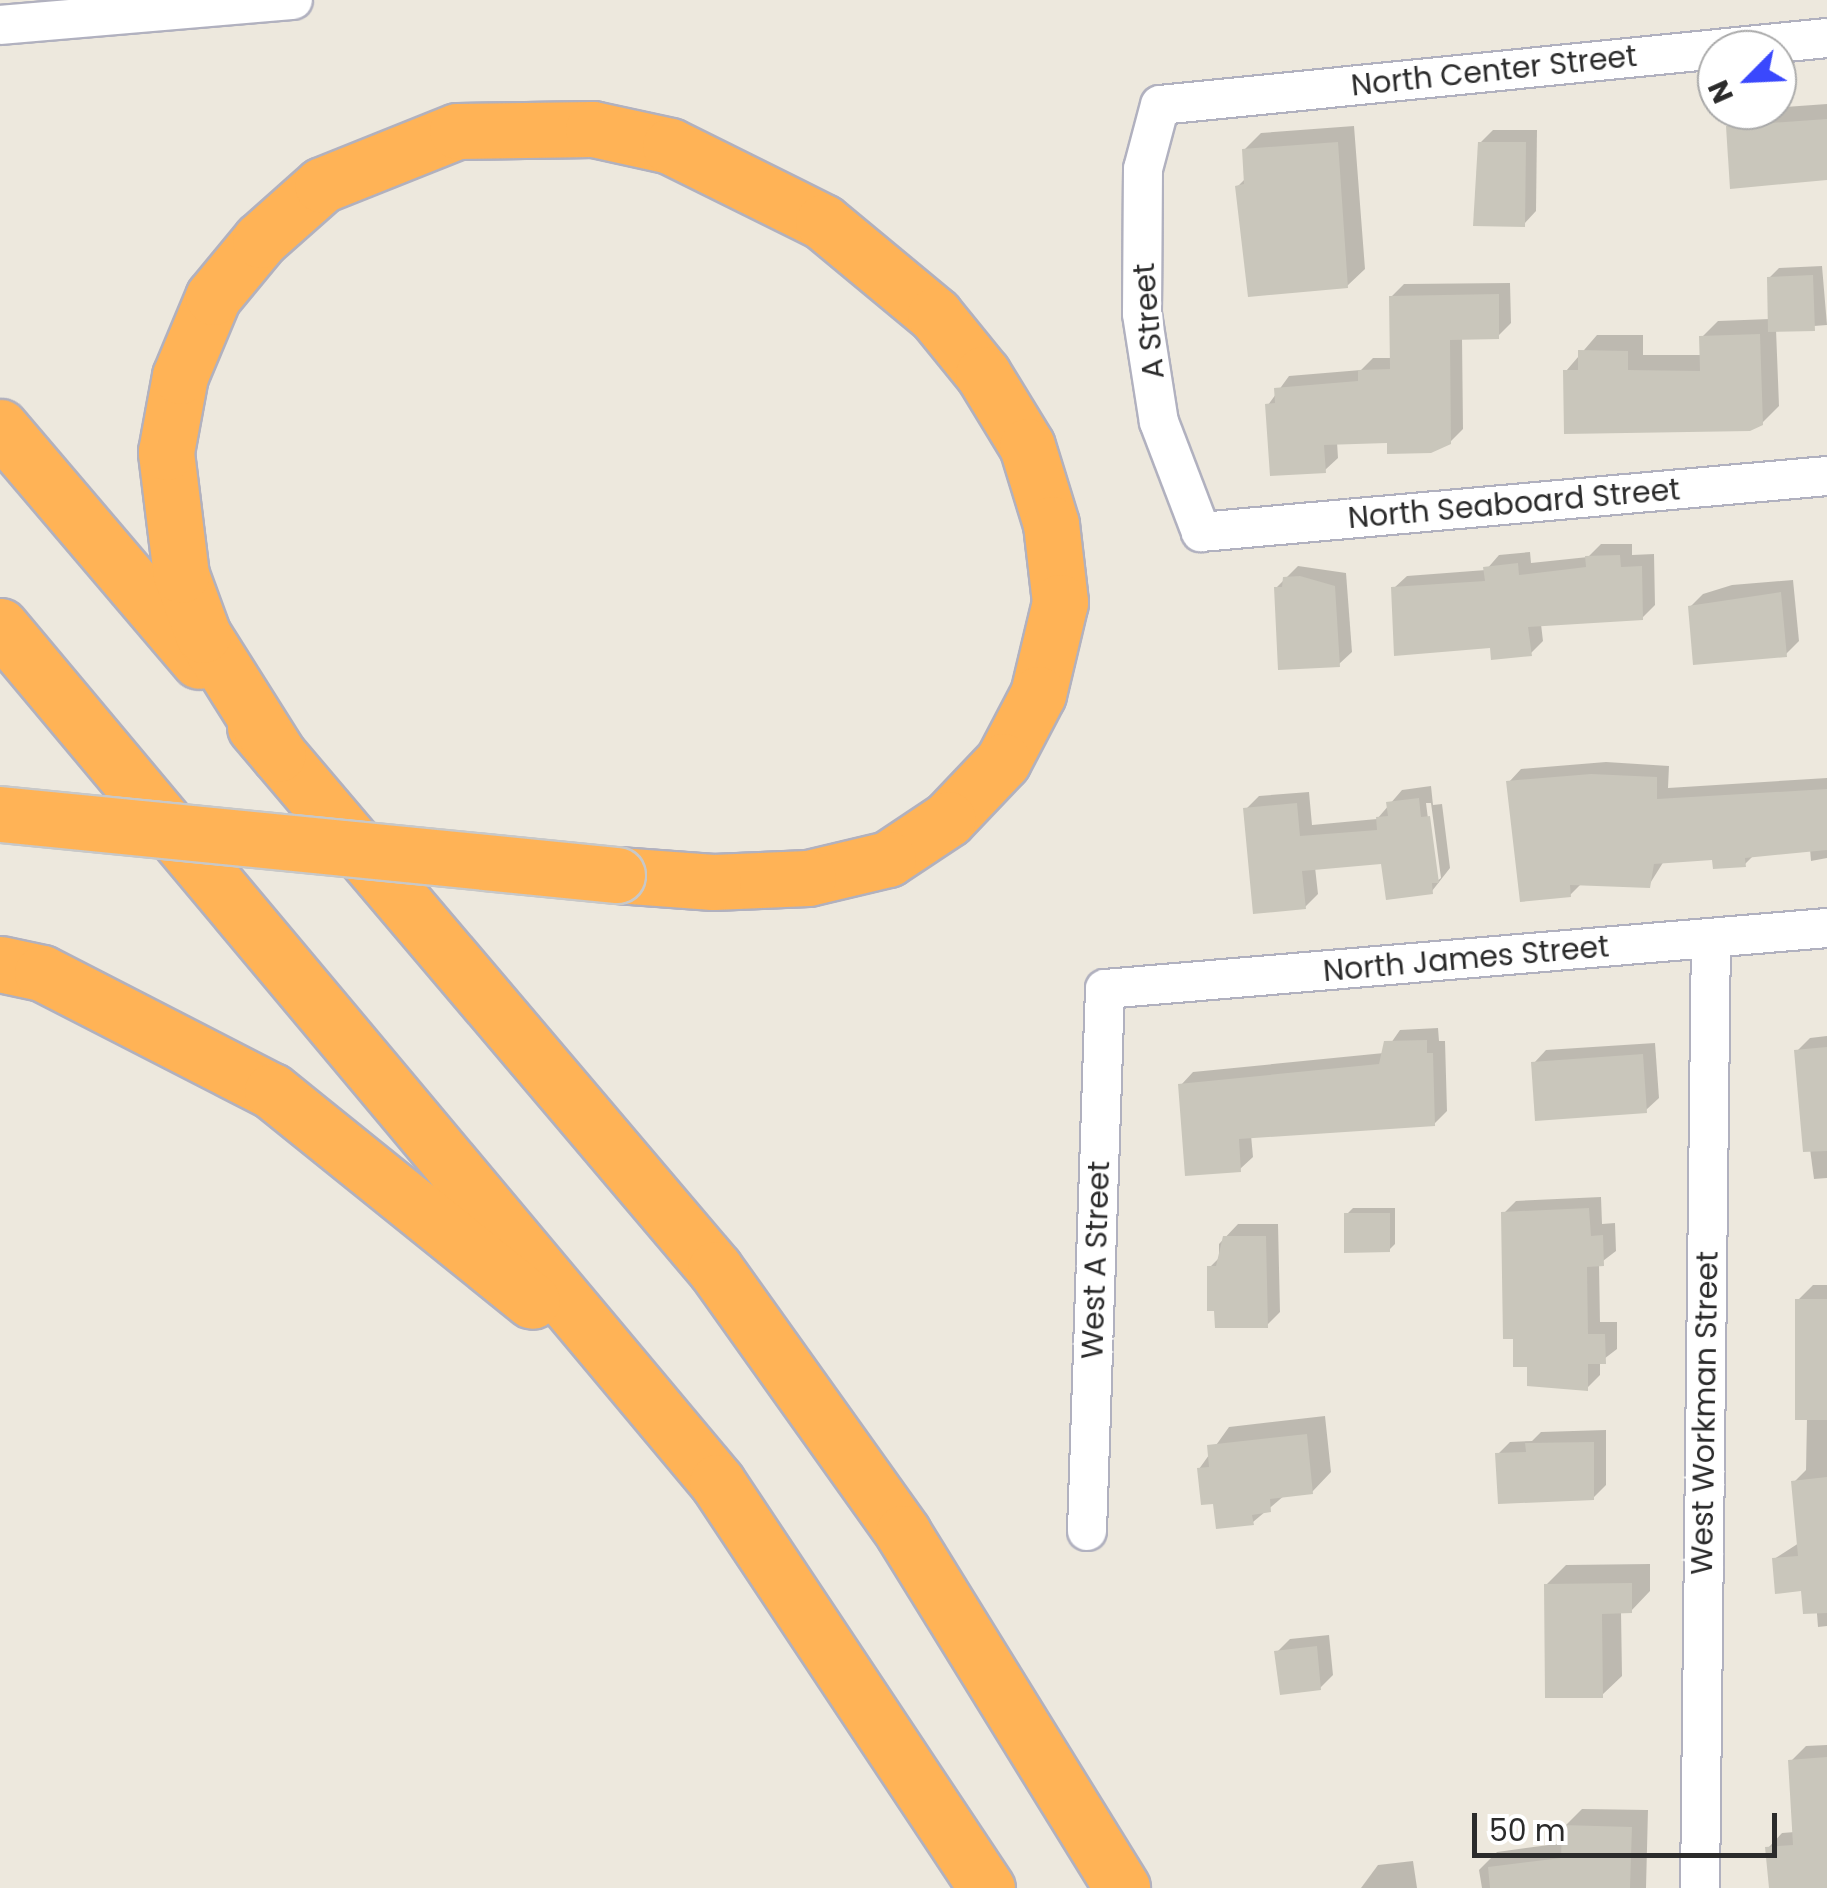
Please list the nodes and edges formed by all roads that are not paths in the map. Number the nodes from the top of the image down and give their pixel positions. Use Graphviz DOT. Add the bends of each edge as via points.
graph roads {
  1 [pos="293,0"];
  2 [pos="74,9"];
  3 [pos="0,25"];
  4 [pos="1827,38"];
  5 [pos="1160,105"];
  6 [pos="0,428"];
  7 [pos="1827,476"];
  8 [pos="1200,532"];
  9 [pos="0,626"];
  10 [pos="278,754"];
  11 [pos="0,814"];
  12 [pos="1827,928"];
  13 [pos="1711,938"];
  14 [pos="0,964"];
  15 [pos="1105,990"];
  16 [pos="716,1482"];
  17 [pos="1087,1531"];
  18 [pos="987,1888"];
  19 [pos="1122,1888"];
  20 [pos="1700,1888"];
  1 -- 2 [label="street"];
  2 -- 3 [label="street"];
  4 -- 5 [label="street, North Center Street"];
  5 -- 8 [label="street, A Street" via="1143,170 1142,314 1159,422"];
  6 -- 10 [label="highway"];
  7 -- 8 [label="street, North Seaboard Street"];
  9 -- 16 [label="highway"];
  10 -- 11 [label="highway, bridge" via="203,635 181,575 166,452 180,376 213,297 260,240 322,185 457,131 593,129 670,146 823,222 935,316 1027,446 1051,524 1060,602 1038,694 1002,761 948,818 888,859 808,878 713,882"];
  10 -- 19 [label="highway" via="715,1268 903,1533"];
  12 -- 13 [label="street, North James Street"];
  13 -- 15 [label="street, North James Street"];
  13 -- 20 [label="street, West Workman Street"];
  14 -- 16 [label="highway" via="42,973 272,1091 516,1284"];
  15 -- 17 [label="street, West A Street"];
  16 -- 18 [label="highway"];
}
